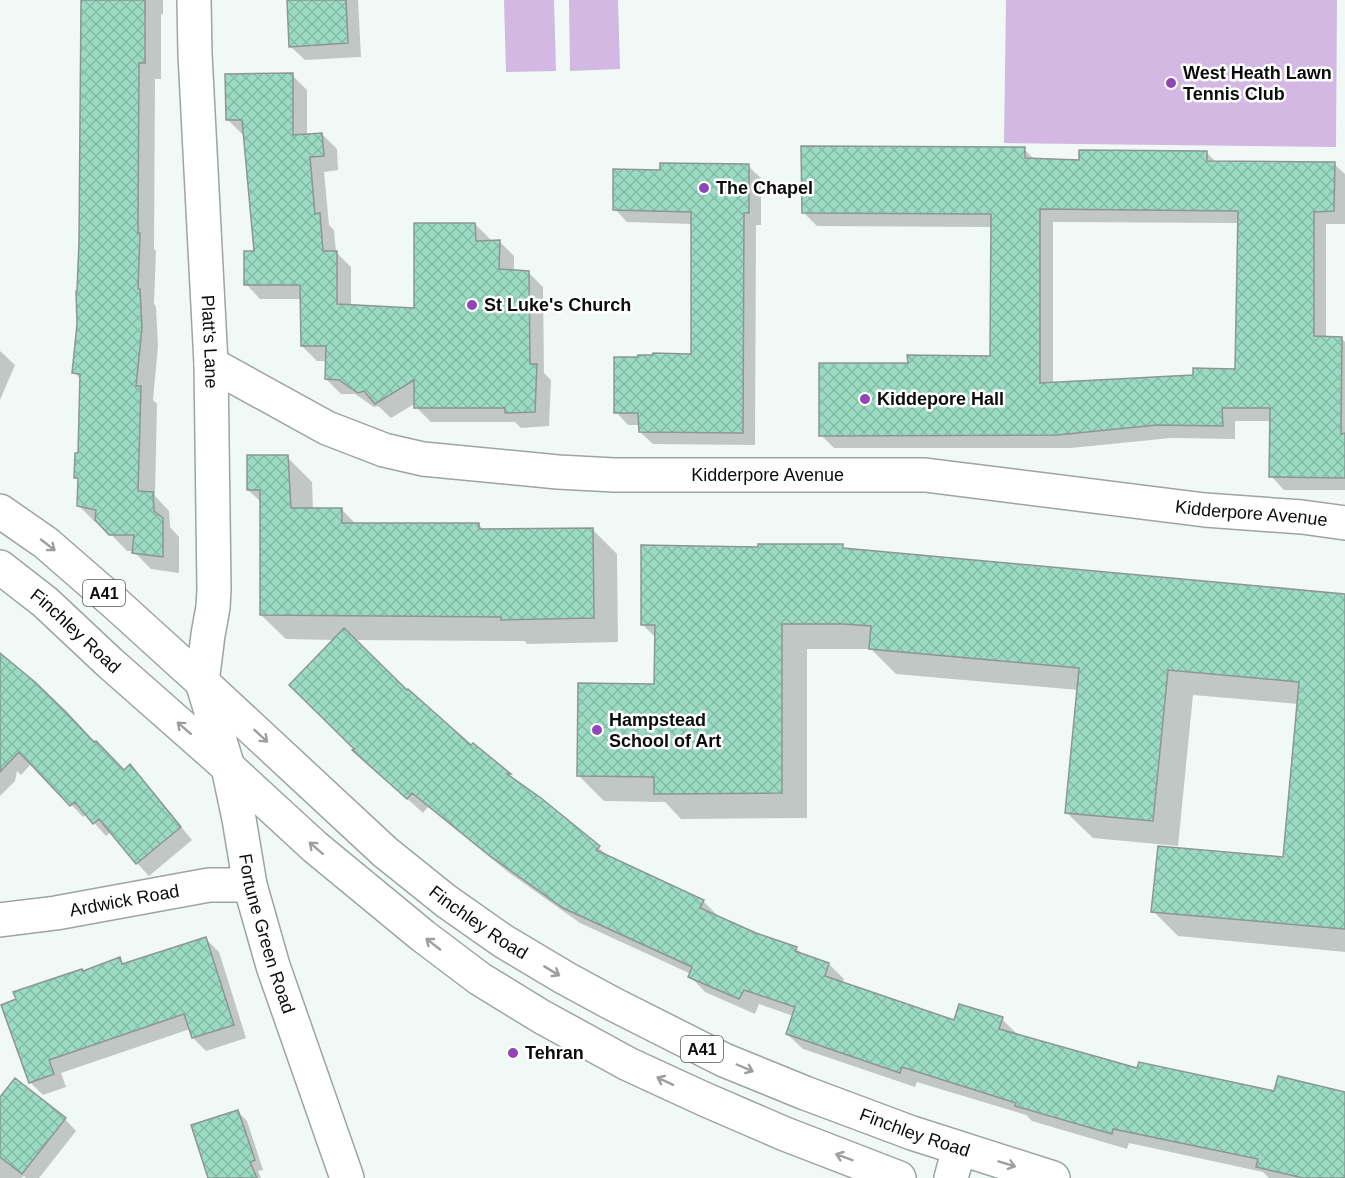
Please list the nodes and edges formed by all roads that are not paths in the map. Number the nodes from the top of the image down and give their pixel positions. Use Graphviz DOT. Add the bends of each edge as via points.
graph roads {
  1 [pos="194,0"];
  2 [pos="211,364"];
  3 [pos="0,511"];
  4 [pos="1345,523"];
  5 [pos="0,567"];
  6 [pos="202,682"];
  7 [pos="228,767"];
  8 [pos="250,885"];
  9 [pos="0,920"];
  10 [pos="955,1163"];
  11 [pos="347,1178"];
  12 [pos="899,1178"];
  13 [pos="1053,1178"];
  1 -- 2 [label="main road, Platt's Lane"];
  2 -- 4 [label="main road, Kidderpore Avenue" via="327,428 384,450 423,459 614,475 925,475"];
  2 -- 6 [label="main road, Platt's Lane" via="213,607"];
  3 -- 6 [label="main road, Finchley Road / A41, one-way" via="46,543"];
  7 -- 5 [label="main road, Finchley Road / A41, one-way" via="45,602"];
  6 -- 7 [label="main road, Fortune Green Road"];
  6 -- 10 [label="main road, Finchley Road / A41, one-way" via="385,852 503,941 613,1004 724,1060 912,1133"];
  7 -- 8 [label="main road, Fortune Green Road"];
  12 -- 7 [label="main road, Finchley Road / A41, one-way" via="785,1134 628,1064 480,980 315,847"];
  8 -- 9 [label="main road, Ardwick Road" via="209,885"];
  8 -- 11 [label="main road, Fortune Green Road" via="276,975"];
  10 -- 13 [label="main road, Finchley Road / A41, one-way"];
}
